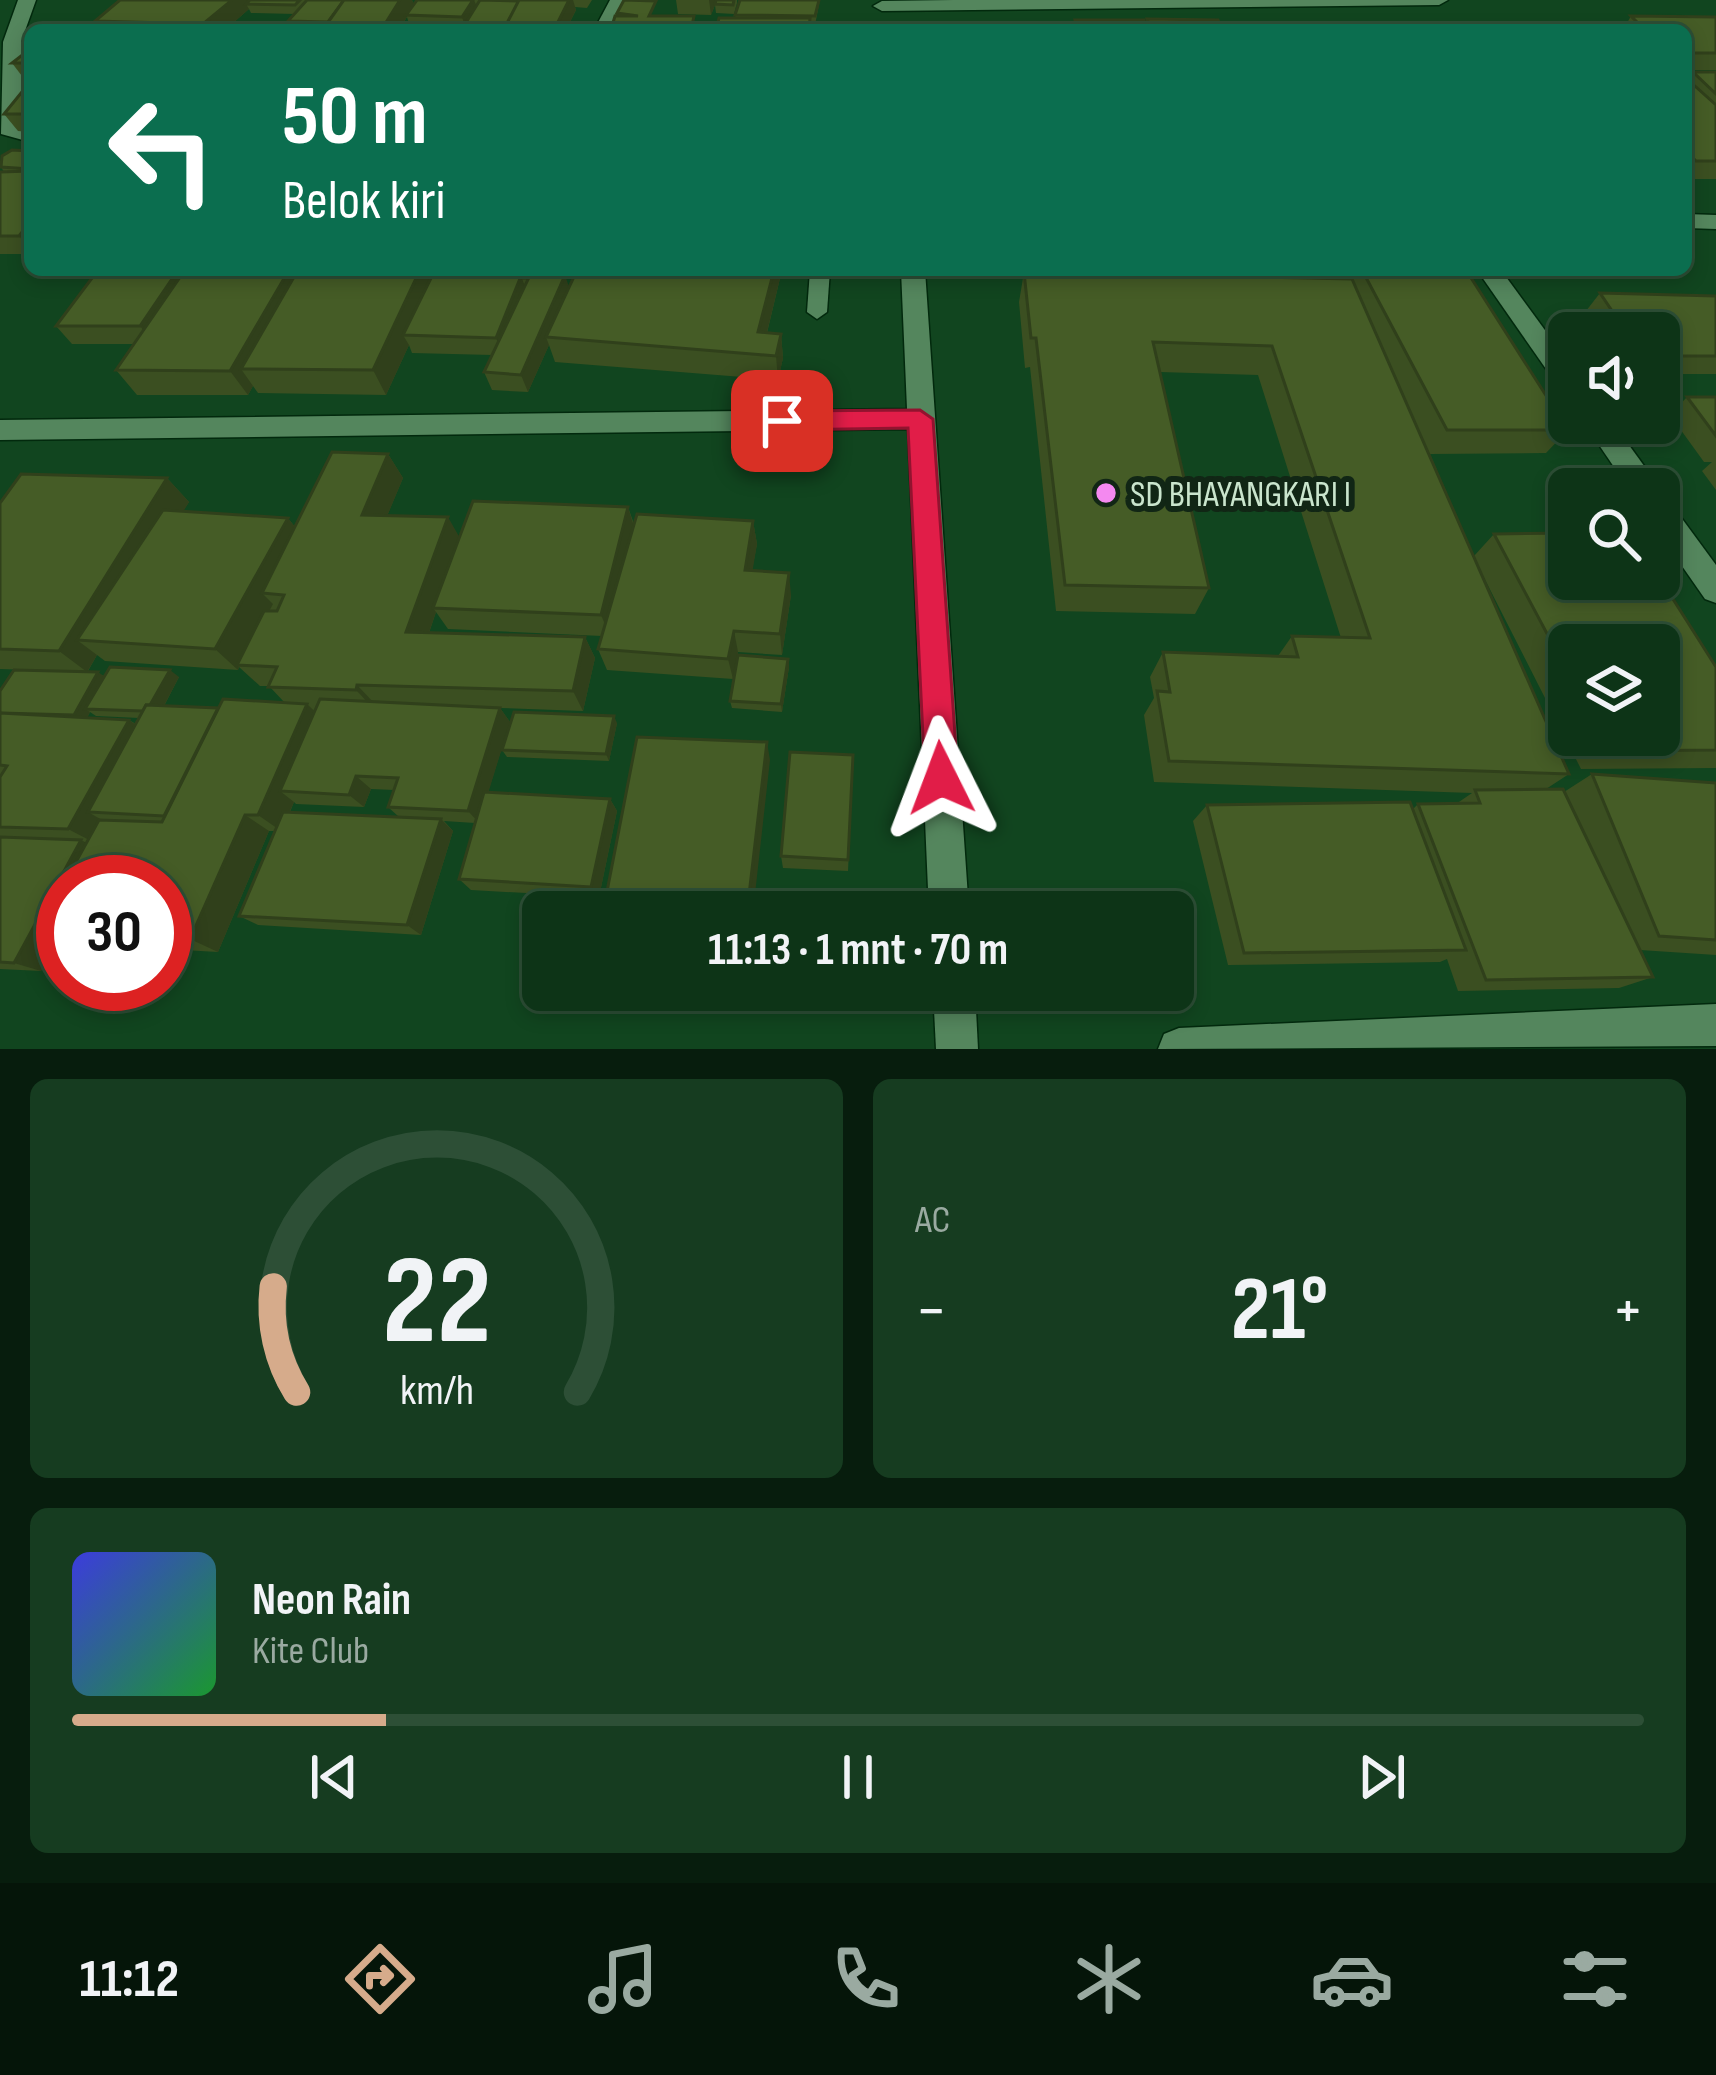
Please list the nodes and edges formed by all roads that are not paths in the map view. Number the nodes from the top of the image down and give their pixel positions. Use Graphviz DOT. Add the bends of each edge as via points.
graph roads {
  1 [pos="27,0"];
  2 [pos="1381,0"];
  3 [pos="1439,0"];
  4 [pos="882,3"];
  5 [pos="21,42"];
  6 [pos="21,135"];
  7 [pos="0,156"];
  8 [pos="820,276"];
  9 [pos="913,276"];
  10 [pos="1493,276"];
  11 [pos="817,313"];
  12 [pos="1548,353"];
  13 [pos="920,419"];
  14 [pos="0,430"];
  15 [pos="1680,539"];
  16 [pos="1716,590"];
  17 [pos="948,891"];
  18 [pos="955,1011"];
  19 [pos="1716,1025"];
  20 [pos="957,1049"];
  21 [pos="1179,1049"];
  1 -- 5 [label="street"];
  2 -- 3 [label="street"];
  2 -- 4 [label="street"];
  5 -- 6 [label="street"];
  6 -- 7 [label="street"];
  8 -- 11 [label="lane"];
  9 -- 13 [label="street"];
  10 -- 12 [label="street"];
  13 -- 14 [label="street"];
  13 -- 17 [label="street"];
  15 -- 16 [label="street"];
  18 -- 20 [label="street"];
  19 -- 21 [label="street"];
}
